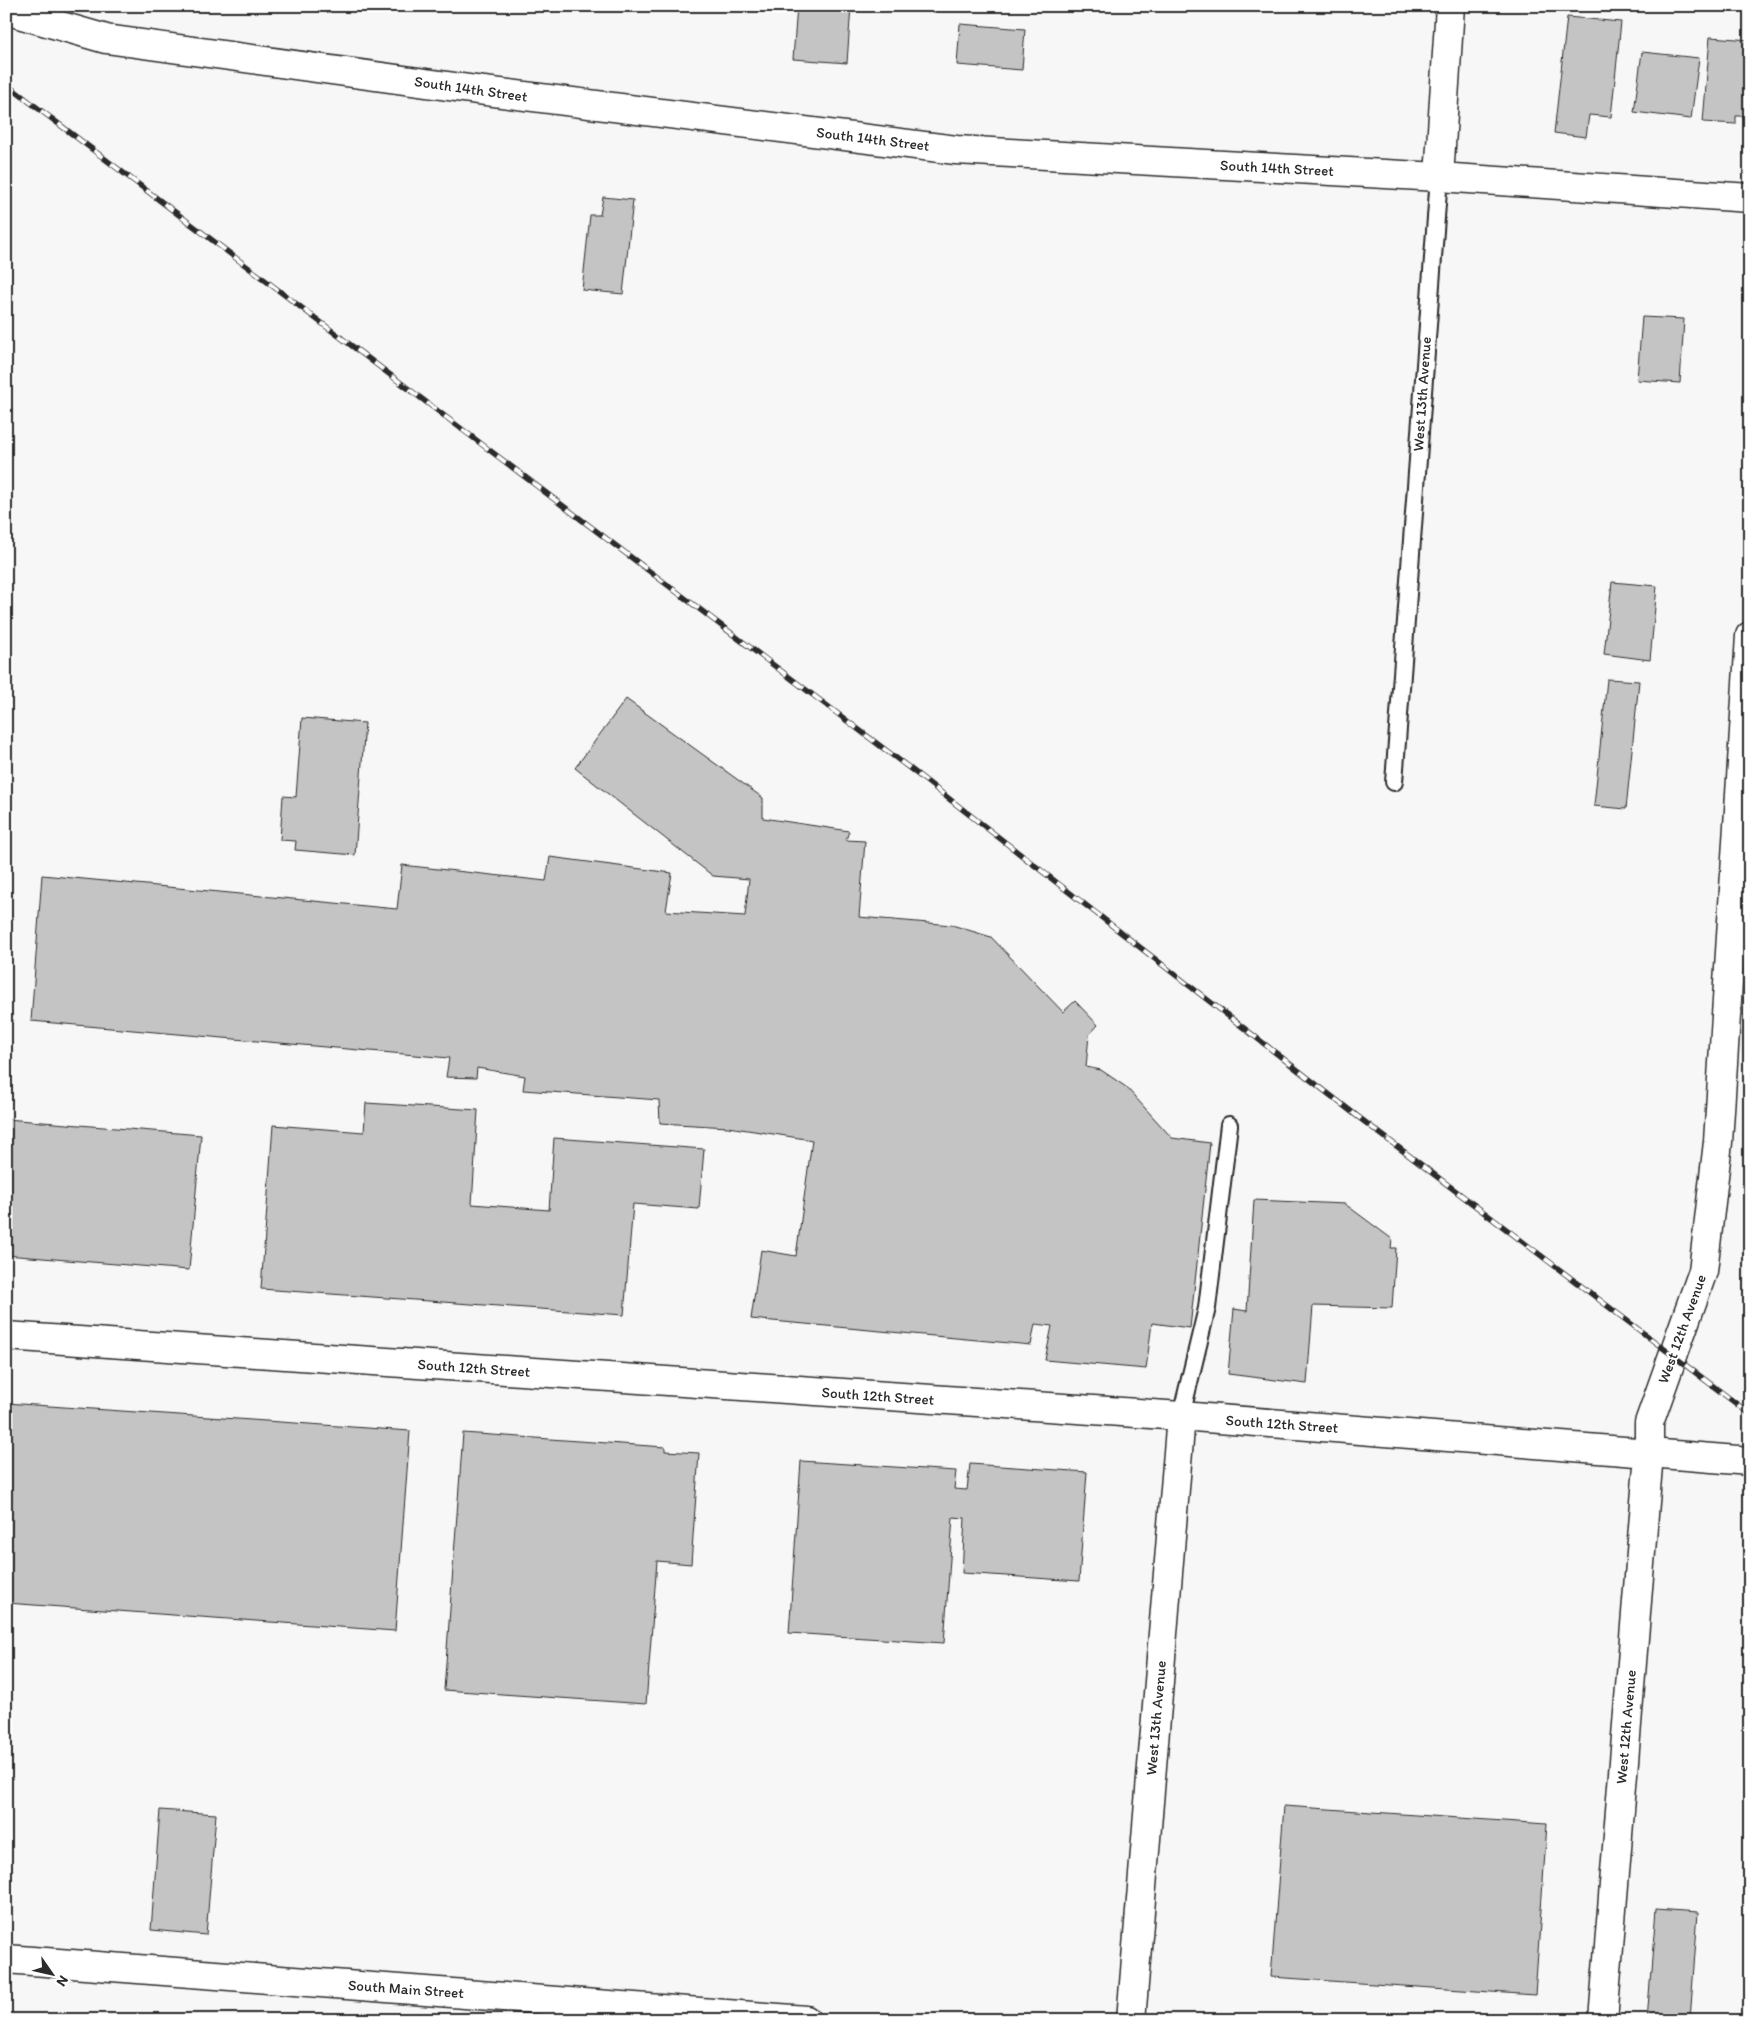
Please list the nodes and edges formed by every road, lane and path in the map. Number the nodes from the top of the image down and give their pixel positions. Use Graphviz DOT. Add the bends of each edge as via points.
graph roads {
  1 [pos="1450,6"];
  2 [pos="6,8"];
  3 [pos="1439,177"];
  4 [pos="1750,198"];
  5 [pos="1750,636"];
  6 [pos="1394,782"];
  7 [pos="1230,1125"];
  8 [pos="6,1336"];
  9 [pos="1181,1416"];
  10 [pos="1649,1453"];
  11 [pos="1750,1461"];
  12 [pos="6,1959"];
  13 [pos="806,2020"];
  14 [pos="1131,2020"];
  15 [pos="1603,2020"];
  1 -- 3 [label="street, West 13th Avenue"];
  2 -- 3 [label="street, South 14th Street" via="106,39 477,90 956,150"];
  3 -- 4 [label="street, South 14th Street"];
  3 -- 6 [label="lane, West 13th Avenue"];
  5 -- 10 [label="street, West 12th Avenue" via="1718,1142 1703,1271 1648,1423"];
  7 -- 9 [label="lane" via="1207,1308"];
  8 -- 9 [label="street, South 12th Street"];
  9 -- 10 [label="street, South 12th Street"];
  9 -- 14 [label="street, West 13th Avenue"];
  10 -- 11 [label="street, South 12th Street"];
  10 -- 15 [label="street, West 12th Avenue"];
  12 -- 13 [label="street, South Main Street"];
}
